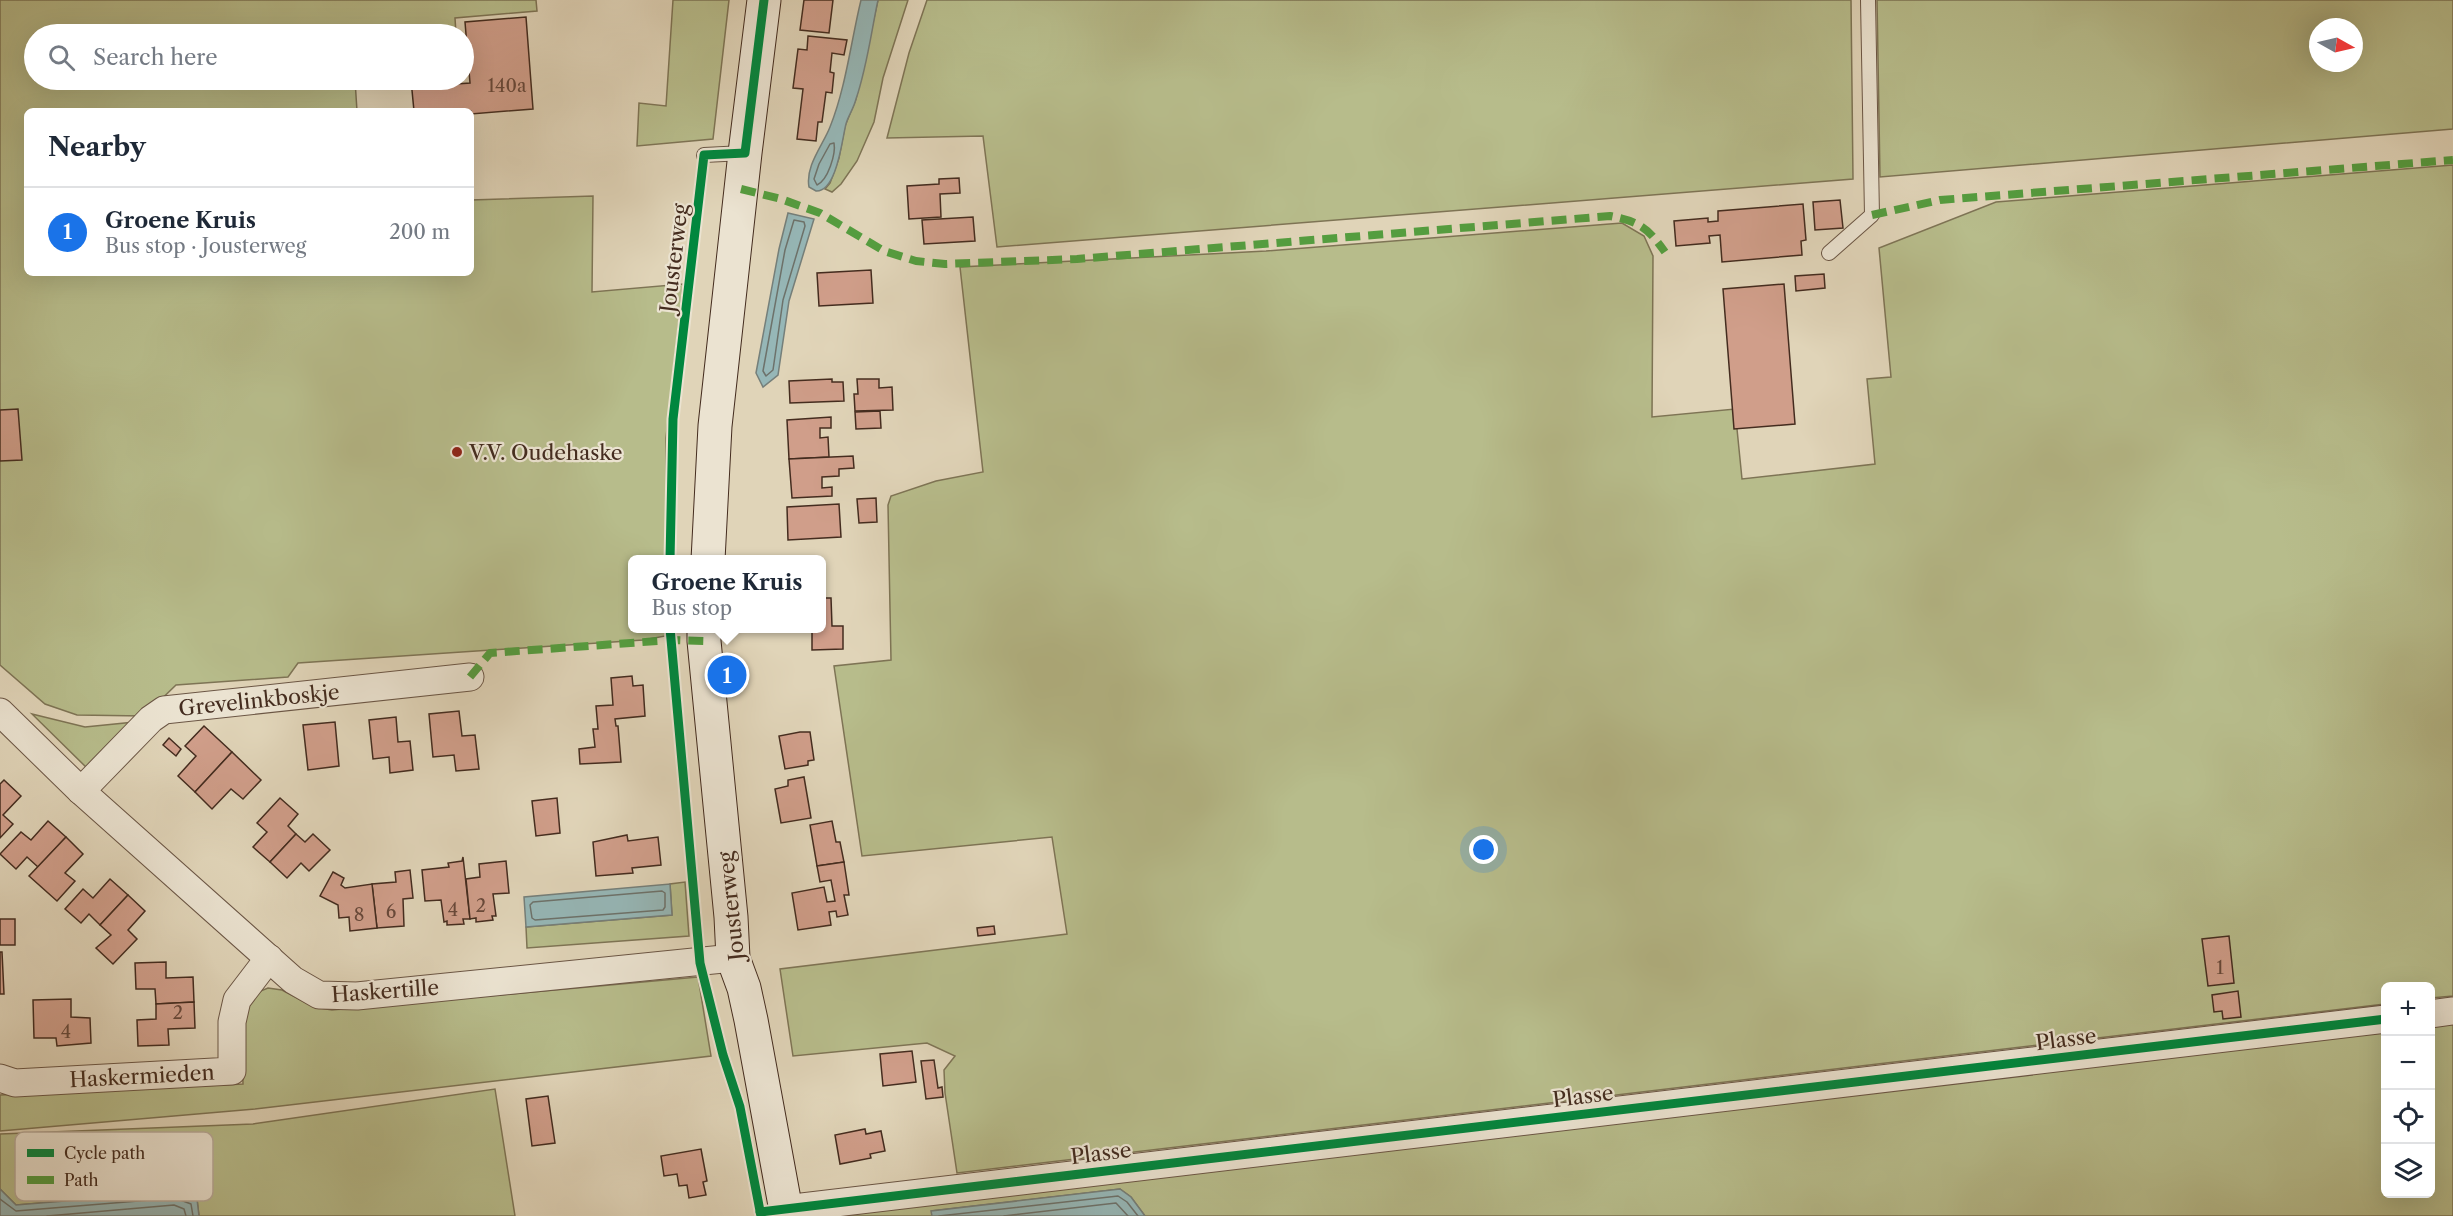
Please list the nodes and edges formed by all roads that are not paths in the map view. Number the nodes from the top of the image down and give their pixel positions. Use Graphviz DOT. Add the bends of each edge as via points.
graph roads {
  1 [pos="764,0"];
  2 [pos="1868,0"];
  3 [pos="745,153"];
  4 [pos="705,155"];
  5 [pos="1829,253"];
  6 [pos="708,555"];
  7 [pos="704,633"];
  8 [pos="470,677"];
  9 [pos="0,712"];
  10 [pos="81,791"];
  11 [pos="269,958"];
  12 [pos="734,958"];
  13 [pos="2453,1011"];
  14 [pos="2435,1013"];
  15 [pos="2381,1019"];
  16 [pos="0,1078"];
  17 [pos="786,1212"];
  1 -- 3 [label="street"];
  2 -- 5 [label="lane" via="1872,215"];
  3 -- 4 [label="lane"];
  3 -- 6 [label="street" via="715,426"];
  7 -- 12 [label="street, Jousterweg"];
  8 -- 10 [label="street, Grevelinkboskje" via="164,710 151,718"];
  9 -- 10 [label="street, Haskertille"];
  10 -- 11 [label="street, Haskertille"];
  11 -- 12 [label="street, Haskertille" via="305,988 319,995 340,997"];
  11 -- 16 [label="street, Haskermieden" via="237,1000 232,1022 232,1071 15,1083"];
  12 -- 17 [label="street, Jousterweg" via="751,1020"];
  13 -- 14 [label="street"];
  15 -- 17 [label="street, Plasse"];
}
